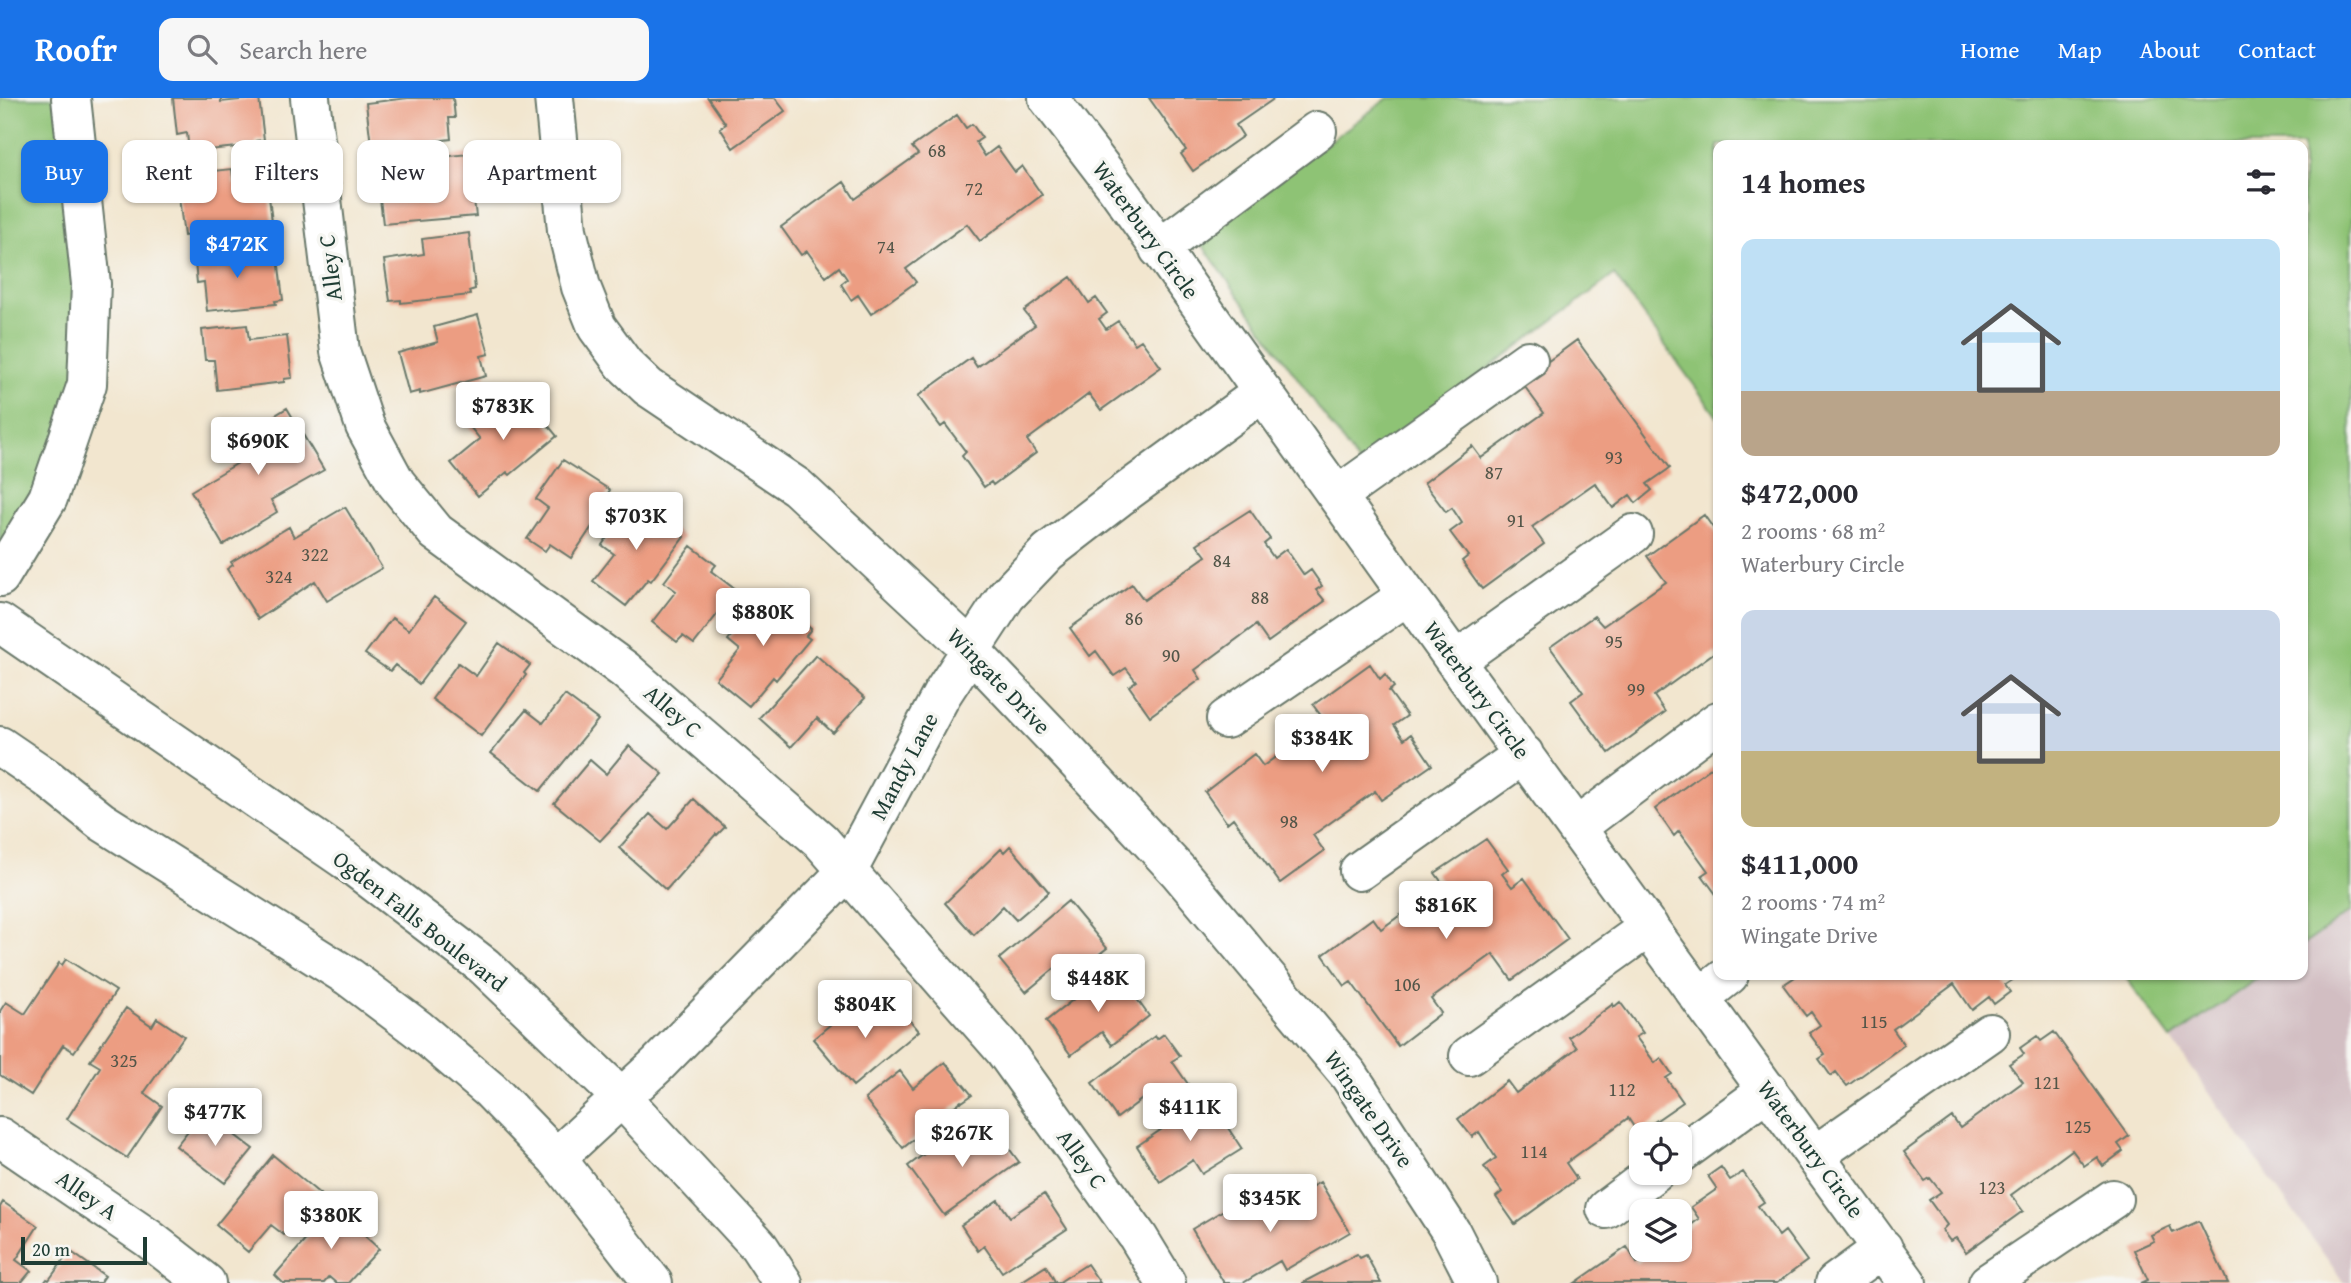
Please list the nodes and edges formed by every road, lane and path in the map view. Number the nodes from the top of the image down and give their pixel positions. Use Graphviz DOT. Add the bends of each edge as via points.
graph roads {
  1 [pos="71,98"];
  2 [pos="310,98"];
  3 [pos="554,98"];
  4 [pos="1048,98"];
  5 [pos="1317,131"];
  6 [pos="1160,249"];
  7 [pos="1528,360"];
  8 [pos="1264,392"];
  9 [pos="1337,496"];
  10 [pos="1633,534"];
  11 [pos="0,577"];
  12 [pos="1408,595"];
  13 [pos="0,622"];
  14 [pos="970,649"];
  15 [pos="1455,661"];
  16 [pos="1226,719"];
  17 [pos="1713,725"];
  18 [pos="0,746"];
  19 [pos="1524,754"];
  20 [pos="1577,827"];
  21 [pos="848,870"];
  22 [pos="1359,871"];
  23 [pos="1649,927"];
  24 [pos="1715,986"];
  25 [pos="1990,1032"];
  26 [pos="1469,1056"];
  27 [pos="1768,1090"];
  28 [pos="622,1098"];
  29 [pos="0,1137"];
  30 [pos="1692,1145"];
  31 [pos="1815,1155"];
  32 [pos="556,1158"];
  33 [pos="1638,1185"];
  34 [pos="2113,1199"];
  35 [pos="1606,1209"];
  36 [pos="1883,1248"];
  37 [pos="206,1283"];
  38 [pos="653,1283"];
  39 [pos="783,1283"];
  40 [pos="1166,1283"];
  41 [pos="1477,1283"];
  42 [pos="1835,1283"];
  43 [pos="1907,1283"];
  44 [pos="1987,1283"];
  1 -- 11 [label="street" via="91,284 86,384 48,498"];
  2 -- 21 [label="street, Alley C" via="340,351 365,426 396,483 436,532 625,670 821,841"];
  3 -- 14 [label="street, Wingate Drive" via="567,230 581,286 597,327 624,364 648,387 797,487"];
  4 -- 6 [label="street, Waterbury Circle"];
  5 -- 6 [label="street"];
  6 -- 8 [label="street, Waterbury Circle"];
  7 -- 9 [label="street"];
  8 -- 9 [label="street, Waterbury Circle"];
  8 -- 14 [label="street, Mandy Lane" via="1048,552 1006,596"];
  9 -- 12 [label="street, Waterbury Circle"];
  10 -- 15 [label="street"];
  12 -- 15 [label="street, Waterbury Circle"];
  12 -- 16 [label="street"];
  13 -- 28 [label="street, Ogden Falls Boulevard" via="344,859 484,966"];
  14 -- 21 [label="street, Mandy Lane"];
  14 -- 41 [label="street, Wingate Drive" via="1179,872 1349,1075 1451,1231"];
  15 -- 19 [label="street, Waterbury Circle"];
  17 -- 20 [label="street"];
  18 -- 32 [label="street" via="100,821 349,978 418,1029 490,1090"];
  19 -- 20 [label="street, Waterbury Circle"];
  19 -- 22 [label="street"];
  20 -- 23 [label="street, Waterbury Circle"];
  21 -- 28 [label="street, Mandy Lane"];
  21 -- 40 [label="street, Alley C" via="1004,1050"];
  23 -- 24 [label="street, Waterbury Circle"];
  23 -- 26 [label="street"];
  24 -- 27 [label="street, Waterbury Circle"];
  25 -- 31 [label="street"];
  27 -- 30 [label="street"];
  27 -- 31 [label="street, Waterbury Circle"];
  28 -- 32 [label="street, Mandy Lane"];
  28 -- 39 [label="street, Ogden Falls Boulevard" via="758,1245"];
  29 -- 37 [label="street, Alley A"];
  31 -- 36 [label="street, Waterbury Circle"];
  32 -- 38 [label="street"];
  33 -- 35 [label="street"];
  34 -- 44 [label="street"];
  36 -- 42 [label="street"];
  36 -- 43 [label="street, Waterbury Circle"];
}
